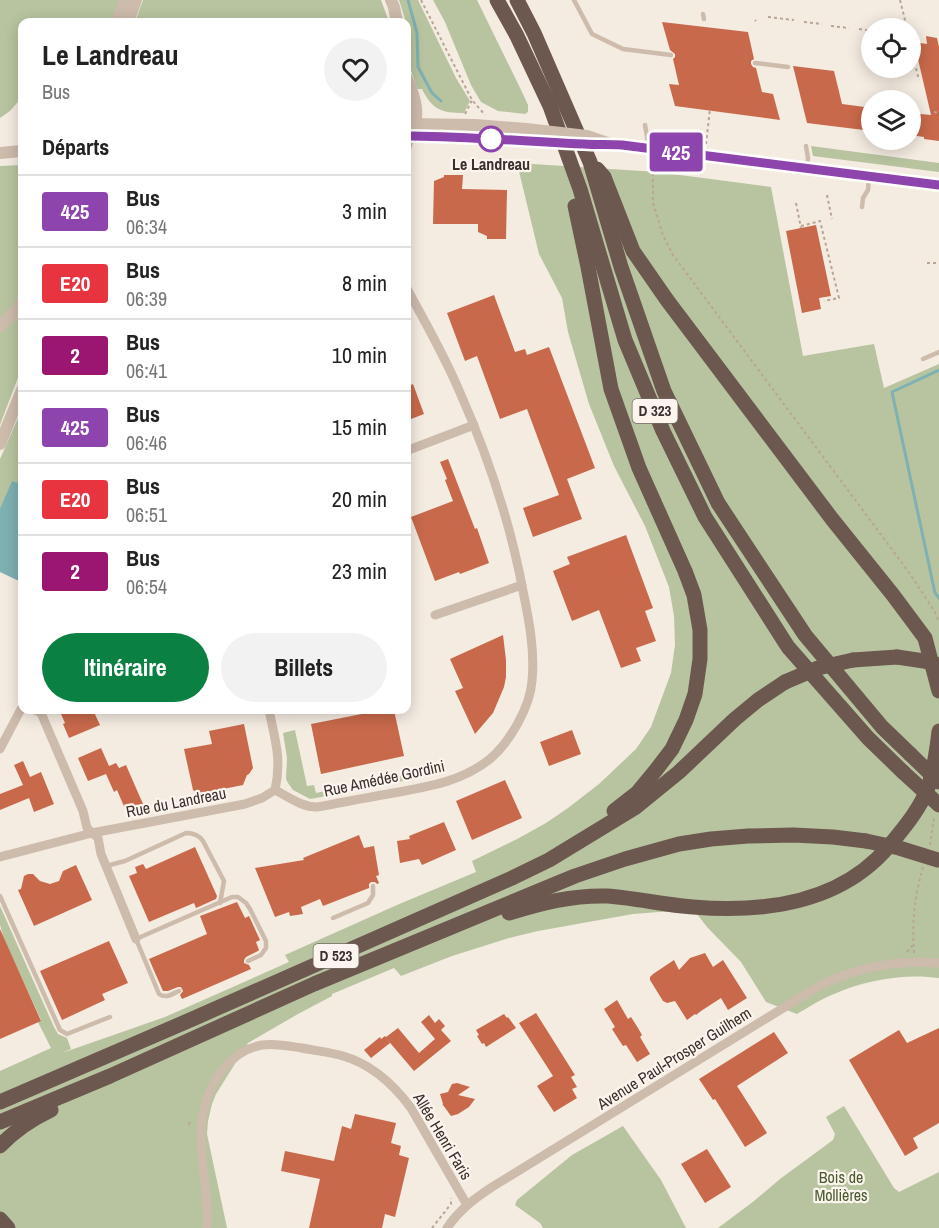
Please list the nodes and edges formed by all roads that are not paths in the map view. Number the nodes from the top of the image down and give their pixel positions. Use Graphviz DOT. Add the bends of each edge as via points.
graph roads {
  1 [pos="127,0"];
  2 [pos="136,0"];
  3 [pos="391,0"];
  4 [pos="497,0"];
  5 [pos="517,0"];
  6 [pos="574,0"];
  7 [pos="118,18"];
  8 [pos="129,18"];
  9 [pos="396,18"];
  10 [pos="671,54"];
  11 [pos="755,63"];
  12 [pos="788,67"];
  13 [pos="411,88"];
  14 [pos="645,125"];
  15 [pos="411,128"];
  16 [pos="411,130"];
  17 [pos="806,146"];
  18 [pos="18,151"];
  19 [pos="0,153"];
  20 [pos="651,154"];
  21 [pos="590,162"];
  22 [pos="572,165"];
  23 [pos="807,168"];
  24 [pos="869,176"];
  25 [pos="939,185"];
  26 [pos="862,207"];
  27 [pos="411,297"];
  28 [pos="18,308"];
  29 [pos="0,326"];
  30 [pos="939,352"];
  31 [pos="922,359"];
  32 [pos="18,394"];
  33 [pos="18,400"];
  34 [pos="12,414"];
  35 [pos="474,425"];
  36 [pos="0,444"];
  37 [pos="411,449"];
  38 [pos="522,585"];
  39 [pos="435,615"];
  40 [pos="939,664"];
  41 [pos="939,691"];
  42 [pos="18,714"];
  43 [pos="42,714"];
  44 [pos="269,714"];
  45 [pos="939,731"];
  46 [pos="0,749"];
  47 [pos="939,782"];
  48 [pos="275,790"];
  49 [pos="937,810"];
  50 [pos="92,833"];
  51 [pos="592,835"];
  52 [pos="0,856"];
  53 [pos="934,861"];
  54 [pos="106,866"];
  55 [pos="373,886"];
  56 [pos="0,896"];
  57 [pos="220,903"];
  58 [pos="485,913"];
  59 [pos="333,918"];
  60 [pos="136,939"];
  61 [pos="248,961"];
  62 [pos="939,963"];
  63 [pos="179,991"];
  64 [pos="110,1017"];
  65 [pos="110,1076"];
  66 [pos="0,1102"];
  67 [pos="0,1122"];
  68 [pos="0,1146"];
  69 [pos="467,1205"];
  70 [pos="0,1219"];
  71 [pos="8,1228"];
  72 [pos="207,1228"];
  73 [pos="447,1228"];
  1 -- 7 [label="street"];
  2 -- 8 [label="street"];
  3 -- 9 [label="street"];
  4 -- 22 [label="highway, D 323" via="549,106"];
  5 -- 21 [label="highway, D 323"];
  6 -- 10 [label="lane" via="592,34 623,49"];
  11 -- 12 [label="lane"];
  13 -- 15 [label="street" via="417,115"];
  14 -- 20 [label="lane"];
  16 -- 20 [label="street, bridge" via="527,134 588,145 616,144"];
  17 -- 23 [label="lane"];
  18 -- 19 [label="street"];
  20 -- 23 [label="street"];
  21 -- 41 [label="highway" via="604,177 633,251 667,300 925,638"];
  21 -- 47 [label="highway, D 323, bridge" via="664,391 718,503 805,635 882,727"];
  22 -- 49 [label="highway, D 323, bridge" via="625,340 705,517 788,647"];
  22 -- 51 [label="highway" via="570,186 611,389 639,468 694,595 700,630 695,694 672,749 637,793"];
  23 -- 24 [label="street"];
  24 -- 25 [label="street"];
  24 -- 26 [label="lane"];
  27 -- 35 [label="street, Rue Amédée Gordini"];
  28 -- 29 [label="street"];
  30 -- 31 [label="lane"];
  32 -- 34 [label="street"];
  33 -- 34 [label="street"];
  34 -- 36 [label="street"];
  35 -- 37 [label="street"];
  35 -- 38 [label="street, Rue Amédée Gordini" via="496,483"];
  38 -- 39 [label="street"];
  38 -- 48 [label="street, Rue Amédée Gordini" via="532,683 515,728 490,758 439,785 317,807 300,804"];
  40 -- 51 [label="highway, D 523, bridge" via="897,657 853,660 818,668 785,682 735,719 636,807"];
  42 -- 46 [label="street"];
  43 -- 50 [label="street"];
  44 -- 48 [label="street" via="278,756"];
  45 -- 58 [label="highway" via="928,786 916,811 878,859 827,891 792,903 740,910 606,896 569,897 507,913"];
  48 -- 50 [label="street, Rue du Landreau" via="245,804"];
  50 -- 52 [label="street, Rue du Landreau"];
  50 -- 54 [label="street" via="98,838"];
  51 -- 66 [label="highway, D 523" via="512,878"];
  53 -- 58 [label="highway, D 523, bridge" via="899,848 833,837 769,835 711,839 626,859"];
  54 -- 57 [label="lane" via="186,833 196,835 223,877"];
  54 -- 60 [label="street"];
  55 -- 59 [label="lane" via="368,903"];
  56 -- 64 [label="lane" via="60,1030 67,1034"];
  57 -- 60 [label="lane"];
  57 -- 61 [label="lane" via="236,897 246,903 266,941 261,955"];
  58 -- 65 [label="highway, D 523" via="281,998"];
  60 -- 63 [label="lane" via="159,994 167,997"];
  62 -- 69 [label="street, Avenue Paul-Prosper Guilhem" via="883,964 819,986"];
  65 -- 67 [label="highway, D 523"];
  65 -- 68 [label="highway" via="41,1115"];
  69 -- 72 [label="street, Allée Henri Faris" via="402,1096 386,1080 350,1058 261,1045 238,1054 226,1065 205,1105 201,1149"];
  69 -- 73 [label="street, Avenue Paul-Prosper Guilhem"];
  70 -- 71 [label="highway"];
}
